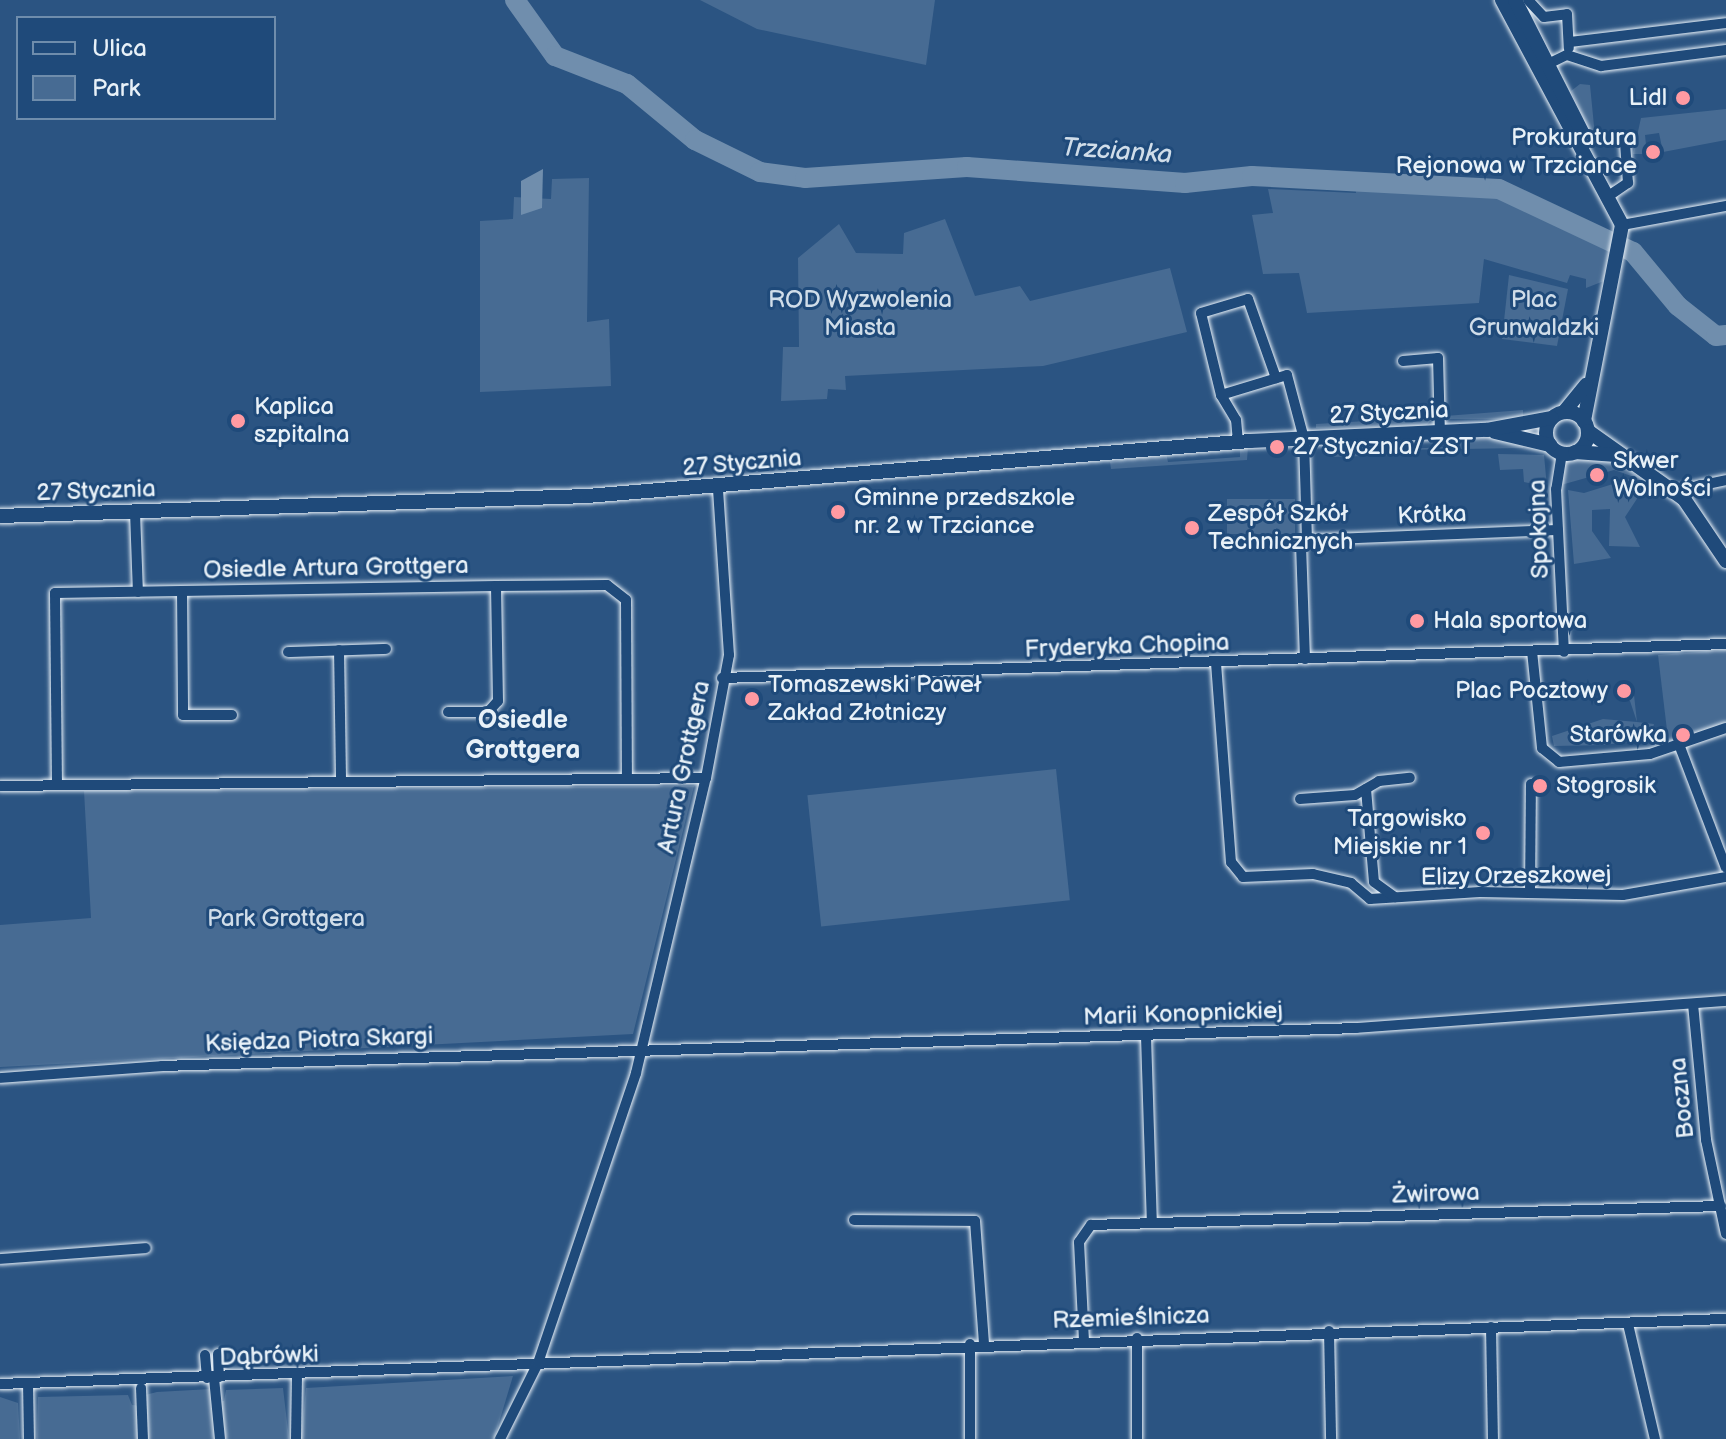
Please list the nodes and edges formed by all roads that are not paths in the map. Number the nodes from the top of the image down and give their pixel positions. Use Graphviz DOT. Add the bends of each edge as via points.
graph roads {
  1 [pos="1505,0"];
  2 [pos="1515,0"];
  3 [pos="1528,0"];
  4 [pos="1726,23"];
  5 [pos="1570,42"];
  6 [pos="1726,50"];
  7 [pos="1567,55"];
  8 [pos="1544,66"];
  9 [pos="1625,143"];
  10 [pos="1610,195"];
  11 [pos="1726,206"];
  12 [pos="1623,231"];
  13 [pos="1403,361"];
  14 [pos="1276,378"];
  15 [pos="1586,385"];
  16 [pos="1221,395"];
  17 [pos="1558,415"];
  18 [pos="1586,426"];
  19 [pos="1487,430"];
  20 [pos="1440,432"];
  21 [pos="1304,439"];
  22 [pos="1238,442"];
  23 [pos="1562,450"];
  24 [pos="1616,455"];
  25 [pos="1726,480"];
  26 [pos="1699,485"];
  27 [pos="718,488"];
  28 [pos="1674,491"];
  29 [pos="1694,510"];
  30 [pos="135,512"];
  31 [pos="0,516"];
  32 [pos="1558,530"];
  33 [pos="1307,540"];
  34 [pos="1726,561"];
  35 [pos="496,586"];
  36 [pos="182,591"];
  37 [pos="138,592"];
  38 [pos="1726,644"];
  39 [pos="386,649"];
  40 [pos="339,650"];
  41 [pos="1532,651"];
  42 [pos="288,652"];
  43 [pos="1564,652"];
  44 [pos="1305,659"];
  45 [pos="1216,663"];
  46 [pos="722,678"];
  47 [pos="448,712"];
  48 [pos="232,715"];
  49 [pos="1726,728"];
  50 [pos="1680,747"];
  51 [pos="706,778"];
  52 [pos="1410,778"];
  53 [pos="627,779"];
  54 [pos="341,781"];
  55 [pos="1531,784"];
  56 [pos="57,785"];
  57 [pos="0,786"];
  58 [pos="1366,789"];
  59 [pos="1300,799"];
  60 [pos="1726,868"];
  61 [pos="1726,877"];
  62 [pos="1374,882"];
  63 [pos="1351,883"];
  64 [pos="1530,892"];
  65 [pos="1397,898"];
  66 [pos="1726,1001"];
  67 [pos="1693,1004"];
  68 [pos="1146,1036"];
  69 [pos="639,1051"];
  70 [pos="0,1078"];
  71 [pos="1721,1206"];
  72 [pos="854,1220"];
  73 [pos="1152,1222"];
  74 [pos="1726,1234"];
  75 [pos="146,1248"];
  76 [pos="0,1259"];
  77 [pos="1726,1319"];
  78 [pos="1628,1324"];
  79 [pos="1491,1327"];
  80 [pos="1329,1331"];
  81 [pos="1137,1338"];
  82 [pos="1084,1341"];
  83 [pos="984,1343"];
  84 [pos="970,1344"];
  85 [pos="218,1354"];
  86 [pos="205,1355"];
  87 [pos="538,1363"];
  88 [pos="297,1375"];
  89 [pos="213,1378"];
  90 [pos="28,1383"];
  91 [pos="0,1384"];
  92 [pos="141,1388"];
  93 [pos="29,1439"];
  94 [pos="143,1439"];
  95 [pos="220,1439"];
  96 [pos="296,1439"];
  97 [pos="500,1439"];
  98 [pos="970,1439"];
  99 [pos="1137,1439"];
  100 [pos="1331,1439"];
  101 [pos="1493,1439"];
  102 [pos="1655,1439"];
  1 -- 8 [label="main road"];
  2 -- 8 [label="main road"];
  3 -- 5 [label="street" via="1544,17 1567,14"];
  4 -- 5 [label="street"];
  5 -- 7 [label="street"];
  6 -- 7 [label="street" via="1601,66"];
  7 -- 8 [label="street"];
  8 -- 10 [label="main road"];
  9 -- 10 [label="street" via="1628,183"];
  10 -- 12 [label="main road"];
  11 -- 12 [label="street"];
  12 -- 15 [label="main road" via="1620,261"];
  13 -- 20 [label="street" via="1438,358"];
  14 -- 16 [label="street"];
  14 -- 16 [label="street" via="1248,299 1236,302 1201,313"];
  14 -- 21 [label="street" via="1287,375"];
  15 -- 17 [label="main road"];
  15 -- 18 [label="main road"];
  16 -- 22 [label="street" via="1236,420"];
  17 -- 18 [label="main road"];
  17 -- 19 [label="main road, 27 Stycznia"];
  17 -- 23 [label="main road"];
  18 -- 23 [label="main road"];
  18 -- 24 [label="main road"];
  19 -- 20 [label="main road, 27 Stycznia"];
  19 -- 23 [label="main road, 27 Stycznia"];
  20 -- 21 [label="main road, 27 Stycznia"];
  21 -- 22 [label="main road, 27 Stycznia"];
  21 -- 33 [label="street"];
  22 -- 27 [label="main road, 27 Stycznia"];
  23 -- 24 [label="main road, 27 Stycznia"];
  23 -- 32 [label="street, Spokojna"];
  24 -- 28 [label="main road"];
  25 -- 26 [label="street"];
  26 -- 28 [label="street"];
  26 -- 29 [label="street"];
  27 -- 30 [label="main road, 27 Stycznia"];
  27 -- 46 [label="street, Artura Grottgera" via="729,655"];
  28 -- 29 [label="main road"];
  29 -- 34 [label="main road"];
  30 -- 31 [label="main road, 27 Stycznia"];
  30 -- 37 [label="street"];
  32 -- 33 [label="street, Krótka"];
  32 -- 43 [label="street, Spokojna"];
  33 -- 44 [label="street" via="1301,545"];
  35 -- 36 [label="street, Osiedle Artura Grottgera"];
  35 -- 47 [label="street" via="498,701 488,712"];
  35 -- 53 [label="street, Osiedle Artura Grottgera" via="607,585 626,600"];
  36 -- 37 [label="street, Osiedle Artura Grottgera"];
  36 -- 48 [label="street" via="183,715"];
  37 -- 56 [label="street, Osiedle Artura Grottgera" via="55,593"];
  38 -- 43 [label="street"];
  39 -- 40 [label="street"];
  40 -- 42 [label="street"];
  40 -- 54 [label="street"];
  41 -- 43 [label="street"];
  41 -- 44 [label="street, Fryderyka Chopina"];
  41 -- 50 [label="street" via="1548,757 1568,763"];
  44 -- 45 [label="street, Fryderyka Chopina"];
  45 -- 46 [label="street, Fryderyka Chopina"];
  45 -- 63 [label="street, Elizy Orzeszkowej" via="1236,872"];
  46 -- 51 [label="street, Artura Grottgera"];
  49 -- 50 [label="street"];
  50 -- 60 [label="street"];
  51 -- 53 [label="street"];
  51 -- 69 [label="street, Artura Grottgera"];
  52 -- 58 [label="street"];
  53 -- 54 [label="street"];
  54 -- 56 [label="street"];
  55 -- 64 [label="street"];
  56 -- 57 [label="street"];
  58 -- 59 [label="street"];
  58 -- 62 [label="street"];
  61 -- 64 [label="street, Elizy Orzeszkowej" via="1648,894"];
  62 -- 63 [label="street"];
  62 -- 65 [label="street"];
  63 -- 65 [label="street, Elizy Orzeszkowej" via="1370,899"];
  64 -- 65 [label="street, Elizy Orzeszkowej"];
  66 -- 67 [label="street, Marii Konopnickiej"];
  67 -- 68 [label="street, Marii Konopnickiej"];
  67 -- 71 [label="street, Boczna"];
  68 -- 69 [label="street, Marii Konopnickiej"];
  68 -- 73 [label="street"];
  69 -- 70 [label="street, Księdza Piotra Skargi"];
  69 -- 87 [label="street, Artura Grottgera"];
  71 -- 73 [label="street, Żwirowa"];
  71 -- 74 [label="street, Boczna"];
  72 -- 83 [label="street" via="975,1221"];
  73 -- 82 [label="street, Żwirowa" via="1083,1231"];
  75 -- 76 [label="street"];
  77 -- 78 [label="street, Rzemieślnicza"];
  78 -- 79 [label="street, Rzemieślnicza"];
  78 -- 102 [label="street"];
  79 -- 80 [label="street, Rzemieślnicza"];
  79 -- 101 [label="street"];
  80 -- 81 [label="street, Rzemieślnicza"];
  80 -- 100 [label="street"];
  81 -- 82 [label="street, Rzemieślnicza"];
  81 -- 99 [label="street"];
  82 -- 83 [label="street, Rzemieślnicza"];
  83 -- 84 [label="street, Rzemieślnicza"];
  84 -- 87 [label="street, Rzemieślnicza"];
  84 -- 98 [label="street"];
  85 -- 89 [label="street"];
  86 -- 89 [label="street"];
  87 -- 88 [label="street, Dąbrówki"];
  87 -- 97 [label="street, Artura Grottgera"];
  88 -- 89 [label="street, Dąbrówki"];
  88 -- 96 [label="street"];
  89 -- 90 [label="street, Dąbrówki"];
  89 -- 95 [label="street"];
  90 -- 91 [label="street, Dąbrówki"];
  90 -- 93 [label="street"];
  92 -- 94 [label="street"];
}
